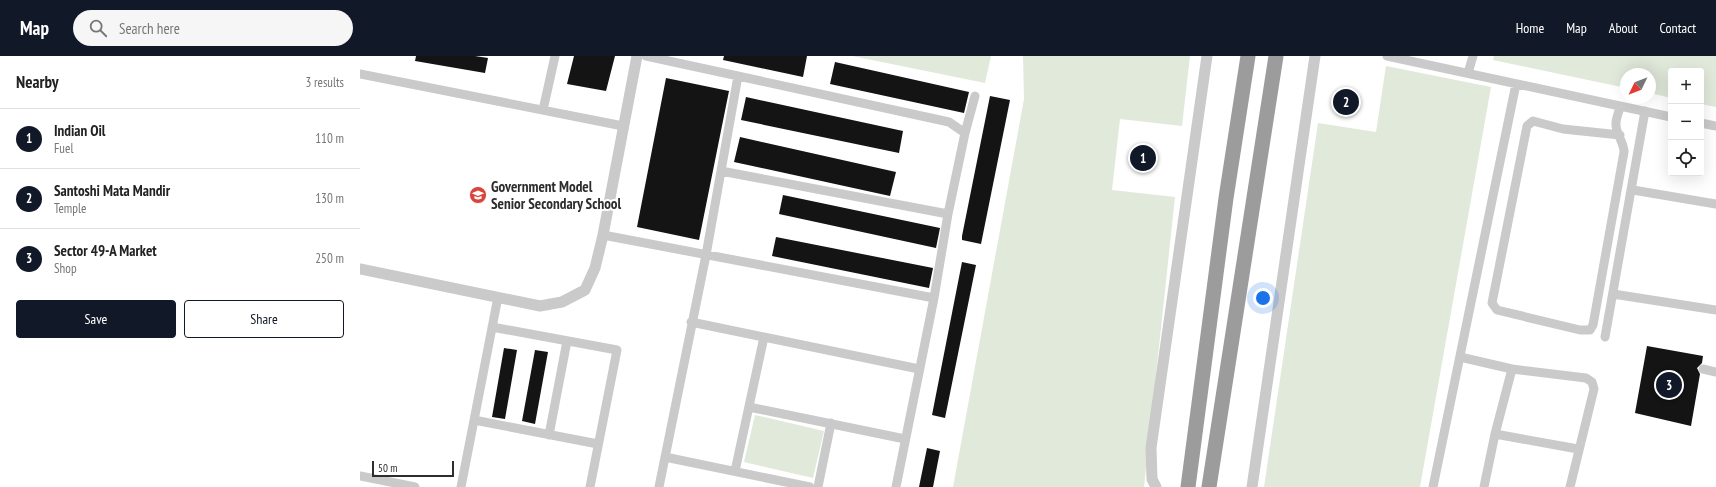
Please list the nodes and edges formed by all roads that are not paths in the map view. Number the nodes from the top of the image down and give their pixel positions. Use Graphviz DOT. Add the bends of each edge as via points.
graph roads {
  1 [pos="555,56"];
  2 [pos="637,56"];
  3 [pos="646,56"];
  4 [pos="1207,56"];
  5 [pos="1248,56"];
  6 [pos="1276,56"];
  7 [pos="1315,56"];
  8 [pos="1387,56"];
  9 [pos="1473,56"];
  10 [pos="1468,73"];
  11 [pos="360,74"];
  12 [pos="738,76"];
  13 [pos="1516,84"];
  14 [pos="975,96"];
  15 [pos="1620,107"];
  16 [pos="543,110"];
  17 [pos="1645,111"];
  18 [pos="1668,115"];
  19 [pos="1704,124"];
  20 [pos="624,126"];
  21 [pos="1716,126"];
  22 [pos="965,132"];
  23 [pos="1620,135"];
  24 [pos="720,172"];
  25 [pos="1633,190"];
  26 [pos="1716,204"];
  27 [pos="948,214"];
  28 [pos="603,235"];
  29 [pos="706,255"];
  30 [pos="360,269"];
  31 [pos="1613,294"];
  32 [pos="498,297"];
  33 [pos="934,298"];
  34 [pos="1716,310"];
  35 [pos="691,322"];
  36 [pos="492,327"];
  37 [pos="764,337"];
  38 [pos="1605,337"];
  39 [pos="566,341"];
  40 [pos="1460,357"];
  41 [pos="919,369"];
  42 [pos="1512,369"];
  43 [pos="1703,369"];
  44 [pos="1716,372"];
  45 [pos="749,407"];
  46 [pos="474,420"];
  47 [pos="831,423"];
  48 [pos="1494,434"];
  49 [pos="549,435"];
  50 [pos="905,439"];
  51 [pos="598,444"];
  52 [pos="1578,449"];
  53 [pos="665,457"];
  54 [pos="735,471"];
  55 [pos="360,476"];
  56 [pos="415,487"];
  57 [pos="461,487"];
  58 [pos="590,487"];
  59 [pos="659,487"];
  60 [pos="810,487"];
  61 [pos="818,487"];
  62 [pos="896,487"];
  63 [pos="1156,487"];
  64 [pos="1188,487"];
  65 [pos="1209,487"];
  66 [pos="1252,487"];
  67 [pos="1434,487"];
  68 [pos="1484,487"];
  69 [pos="1570,487"];
  1 -- 16 [label="street"];
  2 -- 20 [label="street"];
  3 -- 12 [label="street"];
  4 -- 63 [label="street" via="1151,448 1152,479"];
  5 -- 64 [label="highway" via="1226,198"];
  6 -- 65 [label="highway"];
  7 -- 66 [label="street"];
  8 -- 10 [label="street"];
  9 -- 10 [label="street"];
  10 -- 13 [label="street"];
  11 -- 16 [label="street"];
  12 -- 22 [label="street" via="949,122"];
  12 -- 24 [label="street"];
  13 -- 15 [label="street"];
  13 -- 40 [label="street"];
  14 -- 22 [label="street"];
  15 -- 17 [label="street"];
  15 -- 23 [label="street" via="1615,125"];
  16 -- 20 [label="street"];
  17 -- 18 [label="street"];
  17 -- 25 [label="street"];
  19 -- 21 [label="street"];
  20 -- 28 [label="street"];
  22 -- 27 [label="street"];
  23 -- 23 [label="street" via="1624,152 1593,325 1590,330 1580,330 1497,310 1492,303 1527,126 1533,121 1564,129"];
  24 -- 27 [label="street"];
  24 -- 29 [label="street"];
  25 -- 26 [label="street"];
  25 -- 31 [label="street"];
  27 -- 33 [label="street"];
  28 -- 29 [label="street"];
  28 -- 32 [label="street" via="585,290 562,302 540,306"];
  29 -- 33 [label="street"];
  29 -- 35 [label="street"];
  30 -- 32 [label="street"];
  31 -- 34 [label="street"];
  31 -- 38 [label="street"];
  32 -- 36 [label="street"];
  33 -- 41 [label="street"];
  35 -- 37 [label="street"];
  35 -- 53 [label="street"];
  36 -- 39 [label="street"];
  36 -- 46 [label="street"];
  37 -- 41 [label="street"];
  37 -- 45 [label="street"];
  39 -- 49 [label="street"];
  39 -- 51 [label="street" via="617,350"];
  40 -- 42 [label="street"];
  40 -- 67 [label="street"];
  41 -- 50 [label="street"];
  42 -- 48 [label="street"];
  42 -- 52 [label="street" via="1586,378 1592,382 1594,389"];
  43 -- 44 [label="street"];
  45 -- 47 [label="street"];
  45 -- 54 [label="street"];
  46 -- 49 [label="street"];
  46 -- 57 [label="street"];
  47 -- 50 [label="street"];
  47 -- 61 [label="street"];
  48 -- 52 [label="street"];
  48 -- 68 [label="street"];
  49 -- 51 [label="street"];
  50 -- 62 [label="street"];
  51 -- 58 [label="street"];
  52 -- 69 [label="street"];
  53 -- 54 [label="street"];
  53 -- 59 [label="street"];
  54 -- 60 [label="street"];
  55 -- 56 [label="street"];
}
